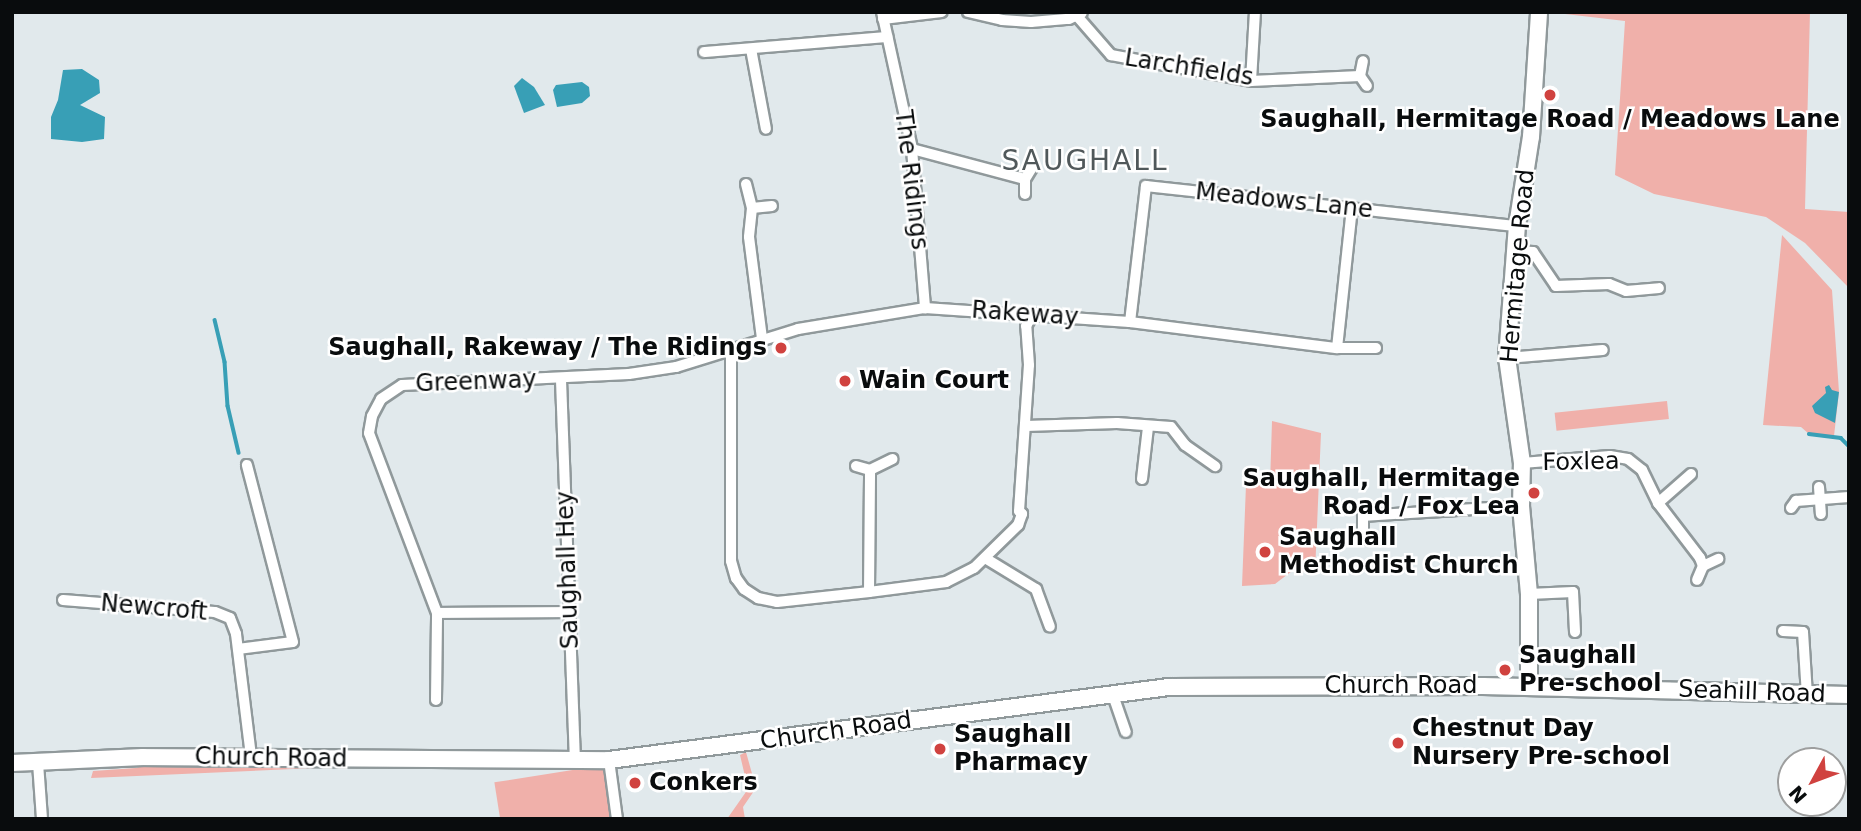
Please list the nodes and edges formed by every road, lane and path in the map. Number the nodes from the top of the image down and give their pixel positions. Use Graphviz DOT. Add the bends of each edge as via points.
graph roads {
  1 [pos="942,12"];
  2 [pos="968,12"];
  3 [pos="1255,12"];
  4 [pos="1539,12"];
  5 [pos="1080,14"];
  6 [pos="883,16"];
  7 [pos="887,37"];
  8 [pos="751,49"];
  9 [pos="704,52"];
  10 [pos="1363,61"];
  11 [pos="1360,76"];
  12 [pos="1251,81"];
  13 [pos="1367,86"];
  14 [pos="766,130"];
  15 [pos="912,149"];
  16 [pos="1032,168"];
  17 [pos="1026,179"];
  18 [pos="746,184"];
  19 [pos="1025,194"];
  20 [pos="772,206"];
  21 [pos="752,208"];
  22 [pos="1352,208"];
  23 [pos="1517,226"];
  24 [pos="1515,251"];
  25 [pos="1659,288"];
  26 [pos="925,308"];
  27 [pos="1033,314"];
  28 [pos="1130,322"];
  29 [pos="762,339"];
  30 [pos="1337,348"];
  31 [pos="1376,348"];
  32 [pos="731,350"];
  33 [pos="1603,350"];
  34 [pos="717,355"];
  35 [pos="1507,358"];
  36 [pos="561,380"];
  37 [pos="1026,426"];
  38 [pos="1153,427"];
  39 [pos="893,460"];
  40 [pos="1522,463"];
  41 [pos="247,465"];
  42 [pos="856,466"];
  43 [pos="1215,466"];
  44 [pos="870,470"];
  45 [pos="1691,474"];
  46 [pos="1142,479"];
  47 [pos="1819,493"];
  48 [pos="1849,496"];
  49 [pos="1794,500"];
  50 [pos="1658,503"];
  51 [pos="1364,504"];
  52 [pos="1521,506"];
  53 [pos="1821,514"];
  54 [pos="1363,516"];
  55 [pos="1363,539"];
  56 [pos="985,558"];
  57 [pos="1718,559"];
  58 [pos="1703,566"];
  59 [pos="1697,580"];
  60 [pos="869,592"];
  61 [pos="1529,594"];
  62 [pos="63,600"];
  63 [pos="569,612"];
  64 [pos="437,613"];
  65 [pos="1050,627"];
  66 [pos="1783,631"];
  67 [pos="1575,632"];
  68 [pos="238,649"];
  69 [pos="1528,687"];
  70 [pos="1113,695"];
  71 [pos="1808,695"];
  72 [pos="1849,695"];
  73 [pos="436,700"];
  74 [pos="1126,732"];
  75 [pos="251,757"];
  76 [pos="575,759"];
  77 [pos="610,760"];
  78 [pos="12,763"];
  79 [pos="38,763"];
  80 [pos="42,819"];
  81 [pos="617,819"];
  1 -- 6 [label="street"];
  2 -- 5 [label="street" via="1031,22"];
  3 -- 12 [label="street"];
  4 -- 23 [label="street, Hermitage Road" via="1531,137"];
  5 -- 12 [label="street, Larchfields" via="1111,55"];
  6 -- 7 [label="street, The Ridings"];
  7 -- 8 [label="street"];
  7 -- 15 [label="street, The Ridings"];
  8 -- 9 [label="street"];
  8 -- 14 [label="street" via="757,111"];
  10 -- 11 [label="street"];
  11 -- 12 [label="street, Larchfields"];
  11 -- 13 [label="street"];
  15 -- 17 [label="street"];
  15 -- 26 [label="street, The Ridings"];
  16 -- 17 [label="street"];
  17 -- 19 [label="street"];
  18 -- 21 [label="street"];
  20 -- 21 [label="street"];
  21 -- 29 [label="street" via="749,237"];
  22 -- 23 [label="street, Meadows Lane"];
  22 -- 28 [label="street, Meadows Lane" via="1146,186"];
  22 -- 30 [label="street"];
  23 -- 24 [label="street, Hermitage Road"];
  24 -- 25 [label="street" via="1533,252 1556,286 1608,284 1626,291"];
  24 -- 35 [label="street, Hermitage Road"];
  26 -- 27 [label="street, Rakeway"];
  26 -- 29 [label="street, Rakeway"];
  27 -- 28 [label="street, Rakeway"];
  27 -- 37 [label="street" via="1026,326 1030,365"];
  28 -- 30 [label="street, Rakeway"];
  29 -- 32 [label="street, Rakeway"];
  30 -- 31 [label="street, Rakeway"];
  32 -- 34 [label="street, Rakeway"];
  32 -- 60 [label="street" via="731,561 736,578 758,598 777,602"];
  33 -- 35 [label="street"];
  34 -- 36 [label="street, Greenway" via="676,367"];
  35 -- 40 [label="street, Hermitage Road"];
  36 -- 63 [label="street, Saughall Hey"];
  36 -- 64 [label="street, Greenway" via="402,385 381,399 369,433"];
  37 -- 38 [label="street" via="1117,423"];
  37 -- 56 [label="street" via="1022,514"];
  38 -- 43 [label="street" via="1171,427 1185,445"];
  38 -- 46 [label="street"];
  39 -- 44 [label="street"];
  40 -- 50 [label="street, Foxlea" via="1610,456 1628,459 1642,470"];
  40 -- 52 [label="street, Hermitage Road"];
  41 -- 68 [label="street" via="296,647"];
  42 -- 44 [label="street"];
  44 -- 60 [label="street"];
  45 -- 50 [label="street"];
  47 -- 48 [label="street"];
  47 -- 49 [label="street"];
  47 -- 53 [label="street"];
  50 -- 58 [label="street, Foxlea" via="1691,543"];
  51 -- 54 [label="street"];
  52 -- 54 [label="street"];
  52 -- 61 [label="street, Hermitage Road"];
  54 -- 55 [label="street"];
  56 -- 60 [label="street" via="946,582"];
  56 -- 65 [label="street" via="1035,589"];
  57 -- 58 [label="street"];
  58 -- 59 [label="street"];
  61 -- 67 [label="street" via="1573,592"];
  61 -- 69 [label="street, Hermitage Road"];
  62 -- 68 [label="street, Newcroft" via="220,614 230,618"];
  63 -- 64 [label="street"];
  63 -- 76 [label="street, Saughall Hey"];
  64 -- 73 [label="street, Greenway"];
  66 -- 71 [label="street" via="1803,632"];
  68 -- 75 [label="street, Newcroft"];
  69 -- 70 [label="street, Church Road" via="1210,686"];
  69 -- 71 [label="street, Seahill Road"];
  70 -- 74 [label="street"];
  70 -- 77 [label="street, Church Road"];
  71 -- 72 [label="street, Seahill Road"];
  75 -- 76 [label="street, Church Road"];
  75 -- 79 [label="street, Church Road"];
  76 -- 77 [label="street, Church Road"];
  77 -- 81 [label="street"];
  78 -- 79 [label="street, Church Road"];
  79 -- 80 [label="street"];
}
